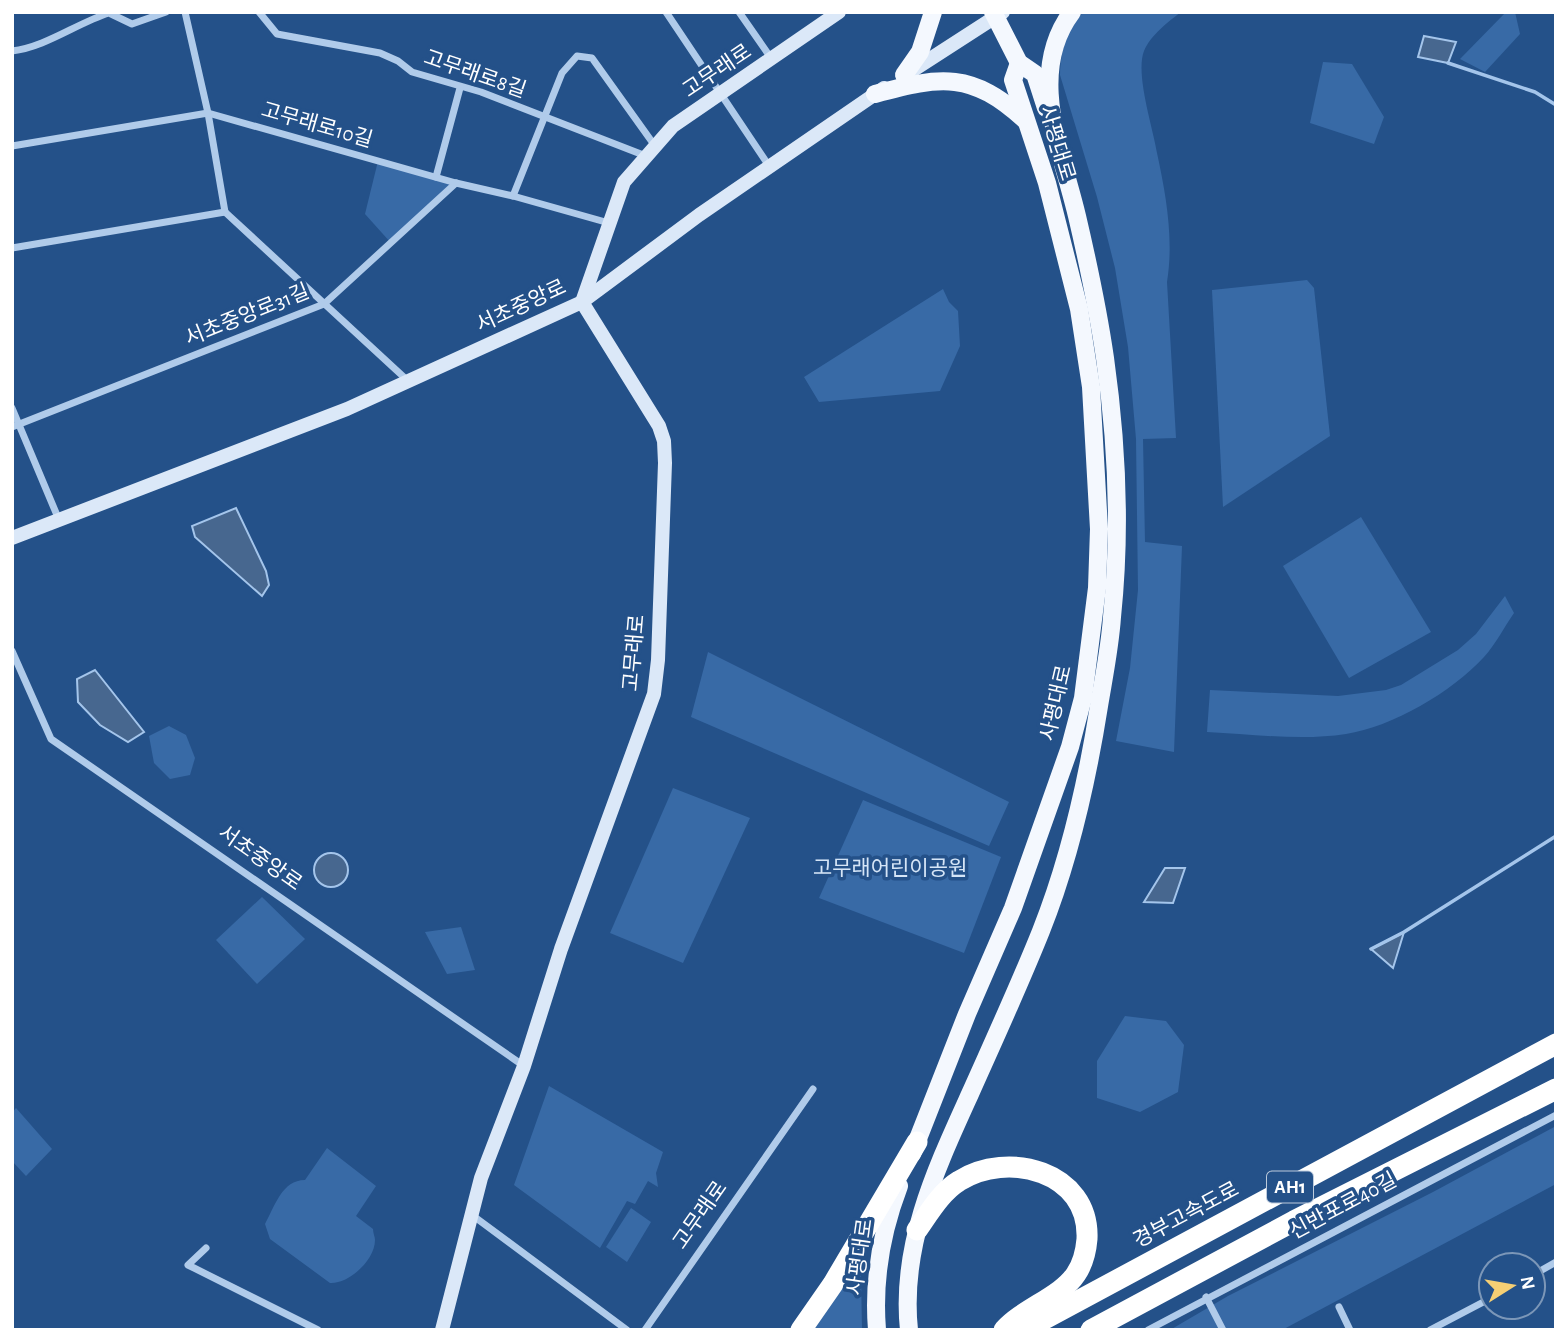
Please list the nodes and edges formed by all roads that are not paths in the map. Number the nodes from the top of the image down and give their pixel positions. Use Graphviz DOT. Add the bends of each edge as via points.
graph roads {
  1 [pos="166,12"];
  2 [pos="185,12"];
  3 [pos="259,12"];
  4 [pos="666,12"];
  5 [pos="739,12"];
  6 [pos="933,12"];
  7 [pos="1072,12"];
  8 [pos="833,14"];
  9 [pos="997,14"];
  10 [pos="12,51"];
  11 [pos="772,58"];
  12 [pos="1019,63"];
  13 [pos="904,75"];
  14 [pos="460,88"];
  15 [pos="720,93"];
  16 [pos="875,94"];
  17 [pos="208,113"];
  18 [pos="545,116"];
  19 [pos="1028,124"];
  20 [pos="1053,132"];
  21 [pos="12,146"];
  22 [pos="651,151"];
  23 [pos="769,166"];
  24 [pos="1065,175"];
  25 [pos="436,177"];
  26 [pos="456,183"];
  27 [pos="513,196"];
  28 [pos="225,212"];
  29 [pos="609,223"];
  30 [pos="12,248"];
  31 [pos="582,302"];
  32 [pos="324,304"];
  33 [pos="408,381"];
  34 [pos="12,408"];
  35 [pos="15,426"];
  36 [pos="59,521"];
  37 [pos="12,538"];
  38 [pos="12,651"];
  39 [pos="1556,1044"];
  40 [pos="524,1066"];
  41 [pos="813,1089"];
  42 [pos="1556,1089"];
  43 [pos="1556,1115"];
  44 [pos="917,1142"];
  45 [pos="471,1215"];
  46 [pos="917,1230"];
  47 [pos="206,1248"];
  48 [pos="1206,1297"];
  49 [pos="1477,1305"];
  50 [pos="1339,1307"];
  51 [pos="318,1330"];
  52 [pos="442,1330"];
  53 [pos="627,1330"];
  54 [pos="645,1330"];
  55 [pos="802,1330"];
  56 [pos="877,1330"];
  57 [pos="909,1330"];
  58 [pos="1004,1330"];
  59 [pos="1024,1330"];
  60 [pos="1091,1330"];
  61 [pos="1148,1330"];
  62 [pos="1223,1330"];
  63 [pos="1350,1330"];
  64 [pos="1430,1330"];
  1 -- 10 [label="street" via="132,24 109,13"];
  2 -- 17 [label="street"];
  3 -- 14 [label="street, 고무래로8길" via="278,34 380,53 412,72"];
  4 -- 15 [label="street"];
  5 -- 11 [label="street, 고무래로"];
  6 -- 13 [label="main road" via="920,52"];
  7 -- 20 [label="main road" via="1052,58"];
  8 -- 11 [label="street, 고무래로"];
  9 -- 12 [label="main road, 사평대로"];
  9 -- 13 [label="street, 서초중앙로"];
  11 -- 15 [label="street, 고무래로"];
  12 -- 19 [label="main road, 사평대로" via="1013,80"];
  12 -- 20 [label="main road, 사평대로" via="1035,74"];
  13 -- 16 [label="street, 서초중앙로"];
  14 -- 18 [label="street, 고무래로8길"];
  14 -- 25 [label="street"];
  15 -- 22 [label="street, 고무래로" via="673,126"];
  15 -- 23 [label="street"];
  16 -- 19 [label="main road" via="922,82 950,81 992,94"];
  16 -- 23 [label="street, 서초중앙로"];
  17 -- 21 [label="street, 고무래로10길"];
  17 -- 25 [label="street, 고무래로10길"];
  17 -- 28 [label="street"];
  18 -- 22 [label="street, 고무래로8길"];
  18 -- 22 [label="street" via="562,72 577,56 592,58"];
  18 -- 27 [label="street"];
  19 -- 24 [label="main road" via="1039,126 1051,163"];
  19 -- 44 [label="main road, 사평대로" via="1079,309 1091,387 1099,529 1092,631 1083,698 1056,790"];
  20 -- 24 [label="main road"];
  22 -- 29 [label="street, 고무래로" via="624,182"];
  23 -- 31 [label="street, 서초중앙로"];
  24 -- 46 [label="main road" via="1105,356 1116,493 1112,617 1092,753 1061,875 1042,930 934,1176"];
  25 -- 26 [label="street, 고무래로10길"];
  26 -- 27 [label="street, 고무래로10길"];
  26 -- 32 [label="street, 서초중앙로31길"];
  27 -- 29 [label="street, 고무래로10길"];
  28 -- 30 [label="street"];
  28 -- 32 [label="street"];
  29 -- 31 [label="street, 고무래로"];
  31 -- 33 [label="street, 서초중앙로"];
  31 -- 40 [label="street, 고무래로" via="664,441 658,660 645,722 561,949"];
  32 -- 33 [label="street"];
  32 -- 35 [label="street, 서초중앙로31길"];
  33 -- 36 [label="street, 서초중앙로"];
  34 -- 35 [label="street"];
  35 -- 36 [label="street"];
  36 -- 37 [label="street, 서초중앙로"];
  38 -- 40 [label="street, 서초중앙로" via="51,738"];
  39 -- 59 [label="highway, 경부고속도로 / AH1"];
  40 -- 45 [label="street, 고무래로"];
  41 -- 54 [label="street, 고무래로"];
  42 -- 60 [label="highway, AH1"];
  43 -- 48 [label="street, 신반포로40길"];
  44 -- 55 [label="highway"];
  44 -- 56 [label="main road, 사평대로" via="883,1231"];
  45 -- 52 [label="street, 고무래로"];
  45 -- 53 [label="street"];
  46 -- 57 [label="main road" via="910,1268"];
  46 -- 58 [label="highway" via="957,1182 992,1168 1036,1170 1073,1195 1087,1230 1079,1269 1068,1283 1016,1316"];
  47 -- 51 [label="street" via="188,1265"];
  48 -- 61 [label="street, 신반포로40길"];
  48 -- 62 [label="street"];
  49 -- 64 [label="street"];
  50 -- 63 [label="street"];
}
